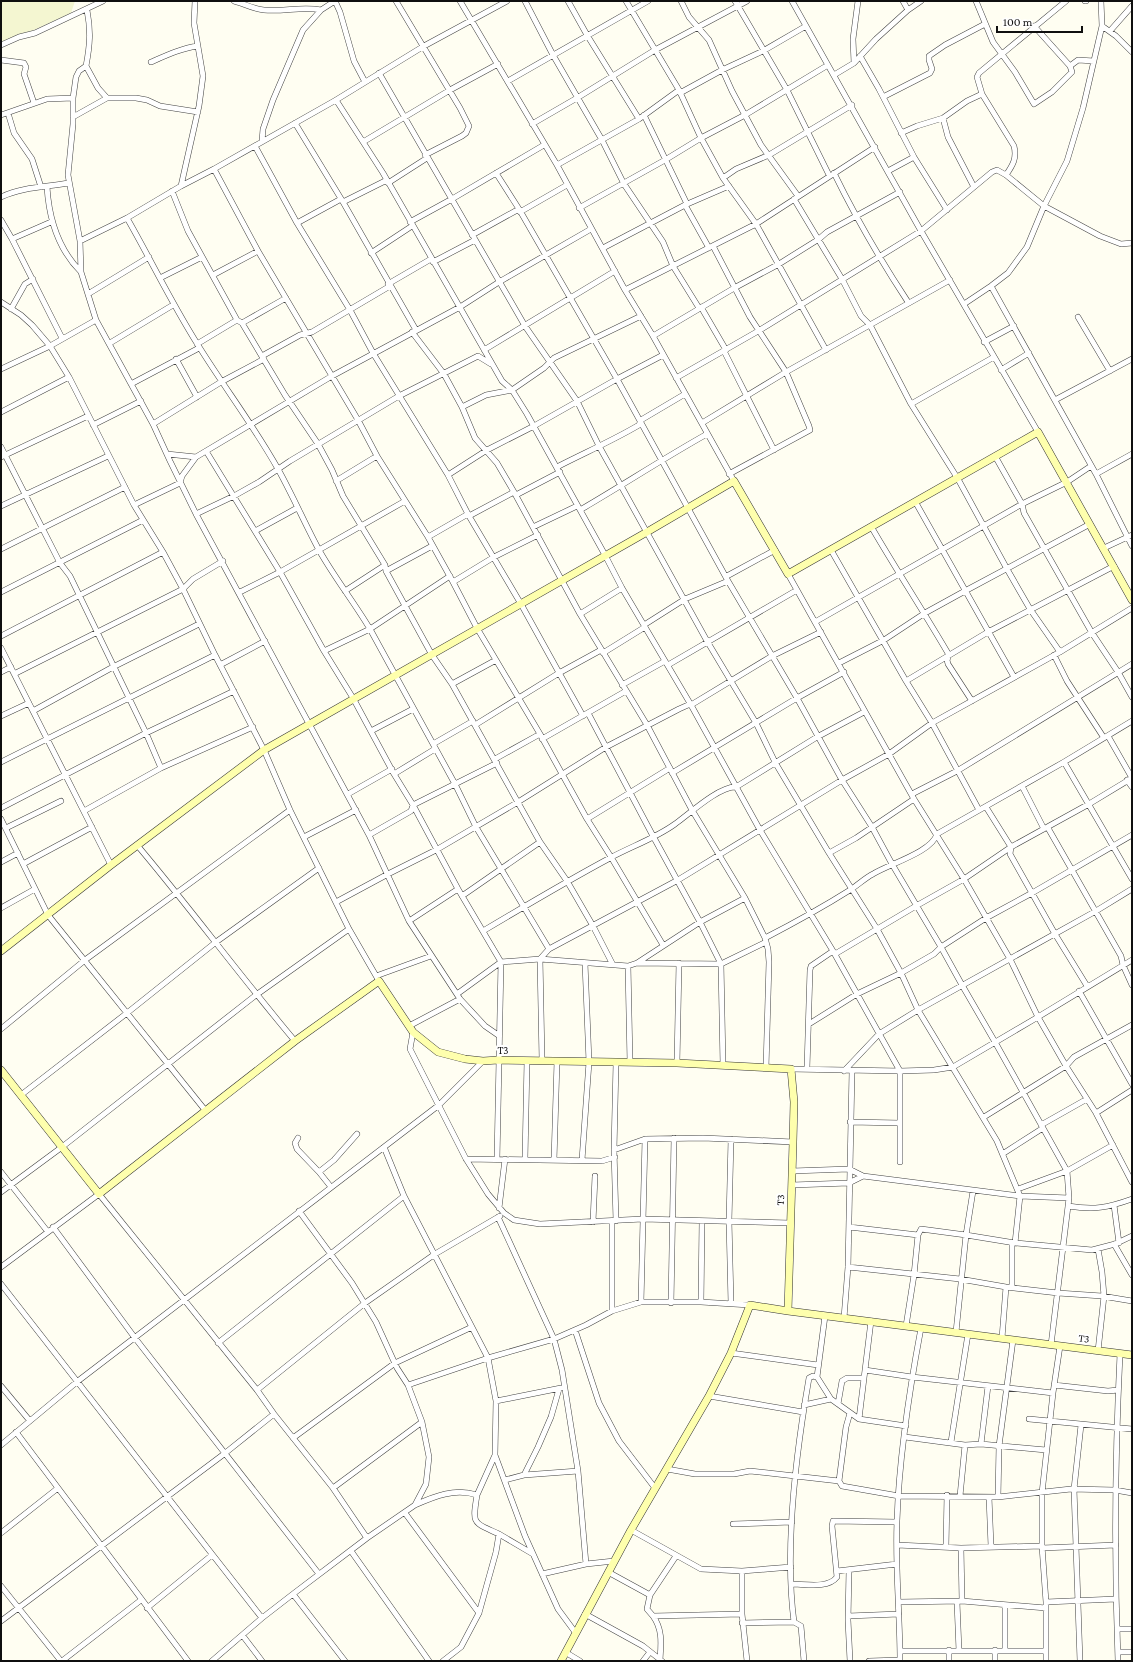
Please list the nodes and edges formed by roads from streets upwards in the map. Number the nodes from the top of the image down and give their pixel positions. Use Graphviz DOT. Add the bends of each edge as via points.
graph roads {
  1 [pos="103,1"];
  2 [pos="195,1"];
  3 [pos="234,1"];
  4 [pos="335,1"];
  5 [pos="396,1"];
  6 [pos="460,1"];
  7 [pos="507,1"];
  8 [pos="524,1"];
  9 [pos="568,1"];
  10 [pos="626,1"];
  11 [pos="648,1"];
  12 [pos="681,1"];
  13 [pos="735,1"];
  14 [pos="747,1"];
  15 [pos="792,1"];
  16 [pos="858,1"];
  17 [pos="903,1"];
  18 [pos="920,1"];
  19 [pos="976,1"];
  20 [pos="1066,1"];
  21 [pos="1101,1"];
  22 [pos="739,6"];
  23 [pos="1132,6"];
  24 [pos="87,10"];
  25 [pos="322,10"];
  26 [pos="631,10"];
  27 [pos="908,10"];
  28 [pos="472,20"];
  29 [pos="985,24"];
  30 [pos="806,26"];
  31 [pos="1034,26"];
  32 [pos="1102,26"];
  33 [pos="698,28"];
  34 [pos="1110,31"];
  35 [pos="587,35"];
  36 [pos="1,45"];
  37 [pos="198,46"];
  38 [pos="424,46"];
  39 [pos="655,50"];
  40 [pos="763,51"];
  41 [pos="1132,52"];
  42 [pos="1001,54"];
  43 [pos="553,55"];
  44 [pos="860,56"];
  45 [pos="1,60"];
  46 [pos="1094,61"];
  47 [pos="151,62"];
  48 [pos="854,62"];
  49 [pos="498,64"];
  50 [pos="828,65"];
  51 [pos="86,66"];
  52 [pos="1070,66"];
  53 [pos="722,70"];
  54 [pos="379,73"];
  55 [pos="613,75"];
  56 [pos="834,75"];
  57 [pos="508,81"];
  58 [pos="365,82"];
  59 [pos="450,90"];
  60 [pos="787,90"];
  61 [pos="680,92"];
  62 [pos="982,94"];
  63 [pos="883,97"];
  64 [pos="73,98"];
  65 [pos="107,98"];
  66 [pos="577,98"];
  67 [pos="336,100"];
  68 [pos="34,103"];
  69 [pos="852,105"];
  70 [pos="198,112"];
  71 [pos="8,113"];
  72 [pos="1,115"];
  73 [pos="745,115"];
  74 [pos="405,116"];
  75 [pos="641,117"];
  76 [pos="73,118"];
  77 [pos="943,118"];
  78 [pos="295,123"];
  79 [pos="532,124"];
  80 [pos="807,132"];
  81 [pos="901,133"];
  82 [pos="701,138"];
  83 [pos="602,140"];
  84 [pos="262,141"];
  85 [pos="363,142"];
  86 [pos="544,145"];
  87 [pos="255,146"];
  88 [pos="875,147"];
  89 [pos="769,155"];
  90 [pos="426,157"];
  91 [pos="914,157"];
  92 [pos="666,160"];
  93 [pos="557,165"];
  94 [pos="214,169"];
  95 [pos="888,171"];
  96 [pos="496,173"];
  97 [pos="832,174"];
  98 [pos="1006,175"];
  99 [pos="723,178"];
  100 [pos="387,181"];
  101 [pos="69,183"];
  102 [pos="624,184"];
  103 [pos="567,185"];
  104 [pos="180,186"];
  105 [pos="729,186"];
  106 [pos="47,187"];
  107 [pos="974,187"];
  108 [pos="41,188"];
  109 [pos="172,191"];
  110 [pos="900,192"];
  111 [pos="1,197"];
  112 [pos="796,198"];
  113 [pos="452,199"];
  114 [pos="342,200"];
  115 [pos="686,204"];
  116 [pos="1044,206"];
  117 [pos="580,208"];
  118 [pos="520,210"];
  119 [pos="947,210"];
  120 [pos="856,216"];
  121 [pos="127,218"];
  122 [pos="1,220"];
  123 [pos="52,222"];
  124 [pos="297,223"];
  125 [pos="411,224"];
  126 [pos="650,224"];
  127 [pos="756,224"];
  128 [pos="591,229"];
  129 [pos="921,231"];
  130 [pos="474,237"];
  131 [pos="12,239"];
  132 [pos="819,239"];
  133 [pos="80,241"];
  134 [pos="1132,243"];
  135 [pos="711,247"];
  136 [pos="603,248"];
  137 [pos="258,251"];
  138 [pos="371,252"];
  139 [pos="546,254"];
  140 [pos="149,257"];
  141 [pos="202,257"];
  142 [pos="879,258"];
  143 [pos="432,260"];
  144 [pos="779,264"];
  145 [pos="674,266"];
  146 [pos="615,271"];
  147 [pos="82,272"];
  148 [pos="213,275"];
  149 [pos="160,278"];
  150 [pos="33,279"];
  151 [pos="842,279"];
  152 [pos="950,280"];
  153 [pos="499,282"];
  154 [pos="389,285"];
  155 [pos="991,286"];
  156 [pos="736,287"];
  157 [pos="625,290"];
  158 [pos="88,294"];
  159 [pos="570,297"];
  160 [pos="286,298"];
  161 [pos="1,302"];
  162 [pos="908,302"];
  163 [pos="173,304"];
  164 [pos="801,304"];
  165 [pos="964,304"];
  166 [pos="460,307"];
  167 [pos="700,308"];
  168 [pos="11,309"];
  169 [pos="350,310"];
  170 [pos="641,316"];
  171 [pos="1078,317"];
  172 [pos="96,320"];
  173 [pos="237,320"];
  174 [pos="242,323"];
  175 [pos="870,325"];
  176 [pos="525,326"];
  177 [pos="1014,326"];
  178 [pos="760,330"];
  179 [pos="414,331"];
  180 [pos="306,334"];
  181 [pos="653,336"];
  182 [pos="62,338"];
  183 [pos="595,339"];
  184 [pos="984,342"];
  185 [pos="110,343"];
  186 [pos="50,346"];
  187 [pos="198,346"];
  188 [pos="484,350"];
  189 [pos="826,350"];
  190 [pos="725,351"];
  191 [pos="373,353"];
  192 [pos="1029,353"];
  193 [pos="663,355"];
  194 [pos="994,357"];
  195 [pos="263,358"];
  196 [pos="176,359"];
  197 [pos="1132,359"];
  198 [pos="550,361"];
  199 [pos="492,364"];
  200 [pos="1,369"];
  201 [pos="1001,370"];
  202 [pos="1110,371"];
  203 [pos="786,372"];
  204 [pos="444,374"];
  205 [pos="332,376"];
  206 [pos="69,377"];
  207 [pos="676,378"];
  208 [pos="617,379"];
  209 [pos="221,382"];
  210 [pos="131,384"];
  211 [pos="512,390"];
  212 [pos="685,394"];
  213 [pos="399,396"];
  214 [pos="747,396"];
  215 [pos="197,397"];
  216 [pos="1055,400"];
  217 [pos="141,401"];
  218 [pos="290,401"];
  219 [pos="577,401"];
  220 [pos="911,404"];
  221 [pos="462,407"];
  222 [pos="1,412"];
  223 [pos="88,416"];
  224 [pos="358,420"];
  225 [pos="641,420"];
  226 [pos="702,423"];
  227 [pos="153,424"];
  228 [pos="93,425"];
  229 [pos="250,425"];
  230 [pos="534,426"];
  231 [pos="1038,432"];
  232 [pos="707,434"];
  233 [pos="318,444"];
  234 [pos="600,446"];
  235 [pos="1,447"];
  236 [pos="487,450"];
  237 [pos="774,450"];
  238 [pos="206,451"];
  239 [pos="167,454"];
  240 [pos="1132,454"];
  241 [pos="3,456"];
  242 [pos="108,456"];
  243 [pos="378,456"];
  244 [pos="995,456"];
  245 [pos="196,457"];
  246 [pos="662,459"];
  247 [pos="1091,466"];
  248 [pos="278,470"];
  249 [pos="558,470"];
  250 [pos="729,474"];
  251 [pos="1096,474"];
  252 [pos="448,475"];
  253 [pos="958,478"];
  254 [pos="336,481"];
  255 [pos="734,481"];
  256 [pos="1066,482"];
  257 [pos="180,483"];
  258 [pos="622,485"];
  259 [pos="125,487"];
  260 [pos="515,493"];
  261 [pos="24,494"];
  262 [pos="234,496"];
  263 [pos="405,501"];
  264 [pos="916,503"];
  265 [pos="1022,504"];
  266 [pos="134,505"];
  267 [pos="1,506"];
  268 [pos="689,507"];
  269 [pos="297,508"];
  270 [pos="578,508"];
  271 [pos="196,514"];
  272 [pos="468,515"];
  273 [pos="143,520"];
  274 [pos="1090,524"];
  275 [pos="361,526"];
  276 [pos="533,526"];
  277 [pos="983,527"];
  278 [pos="42,528"];
  279 [pos="872,528"];
  280 [pos="255,531"];
  281 [pos="647,532"];
  282 [pos="538,535"];
  283 [pos="1130,536"];
  284 [pos="428,537"];
  285 [pos="432,546"];
  286 [pos="1132,546"];
  287 [pos="1,548"];
  288 [pos="1104,548"];
  289 [pos="1045,549"];
  290 [pos="319,550"];
  291 [pos="775,550"];
  292 [pos="831,550"];
  293 [pos="942,551"];
  294 [pos="163,552"];
  295 [pos="605,555"];
  296 [pos="494,557"];
  297 [pos="223,561"];
  298 [pos="60,563"];
  299 [pos="386,565"];
  300 [pos="1114,566"];
  301 [pos="1007,569"];
  302 [pos="280,572"];
  303 [pos="386,572"];
  304 [pos="788,574"];
  305 [pos="899,574"];
  306 [pos="450,576"];
  307 [pos="728,578"];
  308 [pos="562,580"];
  309 [pos="453,582"];
  310 [pos="622,588"];
  311 [pos="183,589"];
  312 [pos="797,590"];
  313 [pos="1069,590"];
  314 [pos="345,591"];
  315 [pos="965,591"];
  316 [pos="1,592"];
  317 [pos="240,592"];
  318 [pos="80,596"];
  319 [pos="859,597"];
  320 [pos="685,600"];
  321 [pos="1132,600"];
  322 [pos="521,604"];
  323 [pos="406,606"];
  324 [pos="1132,608"];
  325 [pos="1030,610"];
  326 [pos="925,613"];
  327 [pos="580,614"];
  328 [pos="749,616"];
  329 [pos="815,622"];
  330 [pos="199,624"];
  331 [pos="644,626"];
  332 [pos="477,628"];
  333 [pos="370,629"];
  334 [pos="96,632"];
  335 [pos="821,632"];
  336 [pos="988,632"];
  337 [pos="1092,633"];
  338 [pos="1,636"];
  339 [pos="884,640"];
  340 [pos="265,641"];
  341 [pos="707,641"];
  342 [pos="1,648"];
  343 [pos="324,651"];
  344 [pos="602,651"];
  345 [pos="1060,652"];
  346 [pos="215,655"];
  347 [pos="432,655"];
  348 [pos="949,655"];
  349 [pos="1054,655"];
  350 [pos="772,656"];
  351 [pos="496,660"];
  352 [pos="666,663"];
  353 [pos="839,663"];
  354 [pos="1132,664"];
  355 [pos="220,665"];
  356 [pos="11,667"];
  357 [pos="113,667"];
  358 [pos="1,672"];
  359 [pos="844,672"];
  360 [pos="1118,672"];
  361 [pos="559,673"];
  362 [pos="14,674"];
  363 [pos="395,675"];
  364 [pos="1014,677"];
  365 [pos="730,681"];
  366 [pos="906,681"];
  367 [pos="452,684"];
  368 [pos="622,685"];
  369 [pos="234,691"];
  370 [pos="626,692"];
  371 [pos="1077,697"];
  372 [pos="1132,697"];
  373 [pos="128,698"];
  374 [pos="353,698"];
  375 [pos="517,698"];
  376 [pos="797,698"];
  377 [pos="972,701"];
  378 [pos="29,703"];
  379 [pos="691,706"];
  380 [pos="412,709"];
  381 [pos="33,711"];
  382 [pos="864,712"];
  383 [pos="586,715"];
  384 [pos="1,716"];
  385 [pos="1132,721"];
  386 [pos="310,723"];
  387 [pos="474,723"];
  388 [pos="756,723"];
  389 [pos="932,723"];
  390 [pos="647,725"];
  391 [pos="253,727"];
  392 [pos="371,731"];
  393 [pos="146,733"];
  394 [pos="541,736"];
  395 [pos="817,737"];
  396 [pos="1106,737"];
  397 [pos="48,740"];
  398 [pos="434,747"];
  399 [pos="606,747"];
  400 [pos="715,747"];
  401 [pos="264,750"];
  402 [pos="889,754"];
  403 [pos="496,761"];
  404 [pos="1,762"];
  405 [pos="1064,762"];
  406 [pos="776,764"];
  407 [pos="161,768"];
  408 [pos="393,771"];
  409 [pos="671,771"];
  410 [pos="957,771"];
  411 [pos="562,774"];
  412 [pos="65,775"];
  413 [pos="1130,779"];
  414 [pos="842,780"];
  415 [pos="455,784"];
  416 [pos="1022,786"];
  417 [pos="736,787"];
  418 [pos="1132,787"];
  419 [pos="630,793"];
  420 [pos="348,794"];
  421 [pos="913,797"];
  422 [pos="61,801"];
  423 [pos="518,802"];
  424 [pos="800,804"];
  425 [pos="1089,804"];
  426 [pos="413,805"];
  427 [pos="986,807"];
  428 [pos="1,808"];
  429 [pos="290,810"];
  430 [pos="356,810"];
  431 [pos="692,810"];
  432 [pos="979,810"];
  433 [pos="84,811"];
  434 [pos="1,819"];
  435 [pos="587,819"];
  436 [pos="92,827"];
  437 [pos="476,827"];
  438 [pos="872,827"];
  439 [pos="6,828"];
  440 [pos="1046,828"];
  441 [pos="760,830"];
  442 [pos="937,834"];
  443 [pos="369,835"];
  444 [pos="1132,835"];
  445 [pos="653,836"];
  446 [pos="304,837"];
  447 [pos="540,842"];
  448 [pos="137,845"];
  449 [pos="1112,846"];
  450 [pos="1011,847"];
  451 [pos="436,850"];
  452 [pos="18,853"];
  453 [pos="828,853"];
  454 [pos="719,855"];
  455 [pos="611,857"];
  456 [pos="1,862"];
  457 [pos="23,864"];
  458 [pos="892,864"];
  459 [pos="111,865"];
  460 [pos="319,868"];
  461 [pos="502,869"];
  462 [pos="1071,870"];
  463 [pos="388,874"];
  464 [pos="964,879"];
  465 [pos="1132,879"];
  466 [pos="678,880"];
  467 [pos="567,881"];
  468 [pos="35,889"];
  469 [pos="458,889"];
  470 [pos="852,889"];
  471 [pos="1132,889"];
  472 [pos="176,892"];
  473 [pos="1032,893"];
  474 [pos="462,896"];
  475 [pos="745,898"];
  476 [pos="638,901"];
  477 [pos="336,902"];
  478 [pos="916,906"];
  479 [pos="525,907"];
  480 [pos="1,908"];
  481 [pos="1096,911"];
  482 [pos="811,914"];
  483 [pos="48,915"];
  484 [pos="986,918"];
  485 [pos="409,921"];
  486 [pos="700,922"];
  487 [pos="593,926"];
  488 [pos="349,929"];
  489 [pos="877,929"];
  490 [pos="483,931"];
  491 [pos="1055,934"];
  492 [pos="765,940"];
  493 [pos="216,942"];
  494 [pos="663,945"];
  495 [pos="941,947"];
  496 [pos="549,949"];
  497 [pos="1,951"];
  498 [pos="834,952"];
  499 [pos="431,956"];
  500 [pos="540,959"];
  501 [pos="1010,959"];
  502 [pos="85,960"];
  503 [pos="1132,960"];
  504 [pos="501,962"];
  505 [pos="585,963"];
  506 [pos="612,963"];
  507 [pos="637,963"];
  508 [pos="679,963"];
  509 [pos="721,964"];
  510 [pos="1123,965"];
  511 [pos="628,966"];
  512 [pos="902,973"];
  513 [pos="378,978"];
  514 [pos="962,985"];
  515 [pos="1132,985"];
  516 [pos="1087,986"];
  517 [pos="1079,991"];
  518 [pos="857,994"];
  519 [pos="256,995"];
  520 [pos="458,997"];
  521 [pos="918,1010"];
  522 [pos="128,1013"];
  523 [pos="1038,1017"];
  524 [pos="809,1024"];
  525 [pos="1132,1025"];
  526 [pos="1,1029"];
  527 [pos="411,1029"];
  528 [pos="879,1034"];
  529 [pos="498,1035"];
  530 [pos="1106,1039"];
  531 [pos="295,1041"];
  532 [pos="995,1042"];
  533 [pos="498,1060"];
  534 [pos="542,1060"];
  535 [pos="483,1061"];
  536 [pos="526,1061"];
  537 [pos="557,1061"];
  538 [pos="589,1062"];
  539 [pos="630,1062"];
  540 [pos="616,1063"];
  541 [pos="677,1063"];
  542 [pos="168,1064"];
  543 [pos="723,1065"];
  544 [pos="1066,1066"];
  545 [pos="953,1067"];
  546 [pos="766,1068"];
  547 [pos="807,1068"];
  548 [pos="791,1069"];
  549 [pos="1,1070"];
  550 [pos="844,1071"];
  551 [pos="852,1071"];
  552 [pos="900,1071"];
  553 [pos="1132,1084"];
  554 [pos="1132,1090"];
  555 [pos="1024,1093"];
  556 [pos="21,1095"];
  557 [pos="1087,1099"];
  558 [pos="439,1105"];
  559 [pos="205,1110"];
  560 [pos="1096,1113"];
  561 [pos="984,1117"];
  562 [pos="850,1122"];
  563 [pos="900,1123"];
  564 [pos="1042,1126"];
  565 [pos="357,1134"];
  566 [pos="298,1138"];
  567 [pos="674,1138"];
  568 [pos="645,1139"];
  569 [pos="731,1139"];
  570 [pos="794,1142"];
  571 [pos="1114,1144"];
  572 [pos="62,1147"];
  573 [pos="384,1147"];
  574 [pos="614,1150"];
  575 [pos="1004,1153"];
  576 [pos="615,1157"];
  577 [pos="466,1158"];
  578 [pos="497,1159"];
  579 [pos="505,1159"];
  580 [pos="525,1159"];
  581 [pos="554,1160"];
  582 [pos="582,1160"];
  583 [pos="900,1162"];
  584 [pos="849,1169"];
  585 [pos="792,1171"];
  586 [pos="1067,1171"];
  587 [pos="1,1172"];
  588 [pos="319,1172"];
  589 [pos="595,1176"];
  590 [pos="864,1176"];
  591 [pos="1132,1182"];
  592 [pos="849,1183"];
  593 [pos="11,1184"];
  594 [pos="792,1185"];
  595 [pos="331,1187"];
  596 [pos="1018,1189"];
  597 [pos="973,1191"];
  598 [pos="1,1192"];
  599 [pos="99,1194"];
  600 [pos="404,1196"];
  601 [pos="1020,1196"];
  602 [pos="1069,1198"];
  603 [pos="1132,1199"];
  604 [pos="1114,1205"];
  605 [pos="1068,1206"];
  606 [pos="499,1208"];
  607 [pos="299,1212"];
  608 [pos="504,1214"];
  609 [pos="498,1217"];
  610 [pos="643,1220"];
  611 [pos="673,1220"];
  612 [pos="614,1221"];
  613 [pos="702,1221"];
  614 [pos="728,1221"];
  615 [pos="593,1222"];
  616 [pos="790,1223"];
  617 [pos="53,1227"];
  618 [pos="849,1227"];
  619 [pos="48,1232"];
  620 [pos="918,1235"];
  621 [pos="966,1235"];
  622 [pos="1132,1236"];
  623 [pos="1013,1243"];
  624 [pos="1116,1244"];
  625 [pos="1064,1247"];
  626 [pos="1098,1249"];
  627 [pos="330,1254"];
  628 [pos="435,1254"];
  629 [pos="1,1267"];
  630 [pos="848,1267"];
  631 [pos="914,1275"];
  632 [pos="1132,1275"];
  633 [pos="960,1279"];
  634 [pos="1,1284"];
  635 [pos="1006,1287"];
  636 [pos="1012,1288"];
  637 [pos="1058,1293"];
  638 [pos="1104,1296"];
  639 [pos="185,1300"];
  640 [pos="1132,1301"];
  641 [pos="641,1302"];
  642 [pos="701,1302"];
  643 [pos="365,1303"];
  644 [pos="672,1303"];
  645 [pos="732,1303"];
  646 [pos="750,1305"];
  647 [pos="612,1311"];
  648 [pos="788,1311"];
  649 [pos="825,1316"];
  650 [pos="844,1318"];
  651 [pos="871,1321"];
  652 [pos="906,1326"];
  653 [pos="472,1327"];
  654 [pos="921,1328"];
  655 [pos="574,1330"];
  656 [pos="956,1332"];
  657 [pos="968,1334"];
  658 [pos="134,1338"];
  659 [pos="1002,1338"];
  660 [pos="554,1339"];
  661 [pos="1013,1340"];
  662 [pos="218,1343"];
  663 [pos="1051,1345"];
  664 [pos="1060,1346"];
  665 [pos="1098,1351"];
  666 [pos="731,1352"];
  667 [pos="1120,1354"];
  668 [pos="1132,1355"];
  669 [pos="488,1358"];
  670 [pos="395,1363"];
  671 [pos="818,1365"];
  672 [pos="865,1370"];
  673 [pos="817,1377"];
  674 [pos="912,1377"];
  675 [pos="864,1378"];
  676 [pos="78,1382"];
  677 [pos="962,1383"];
  678 [pos="408,1385"];
  679 [pos="1054,1385"];
  680 [pos="1,1386"];
  681 [pos="988,1386"];
  682 [pos="564,1388"];
  683 [pos="1007,1388"];
  684 [pos="558,1389"];
  685 [pos="257,1390"];
  686 [pos="1118,1390"];
  687 [pos="1053,1393"];
  688 [pos="709,1396"];
  689 [pos="831,1399"];
  690 [pos="496,1401"];
  691 [pos="838,1404"];
  692 [pos="804,1405"];
  693 [pos="803,1412"];
  694 [pos="850,1413"];
  695 [pos="274,1414"];
  696 [pos="859,1419"];
  697 [pos="1029,1419"];
  698 [pos="30,1421"];
  699 [pos="422,1422"];
  700 [pos="1050,1422"];
  701 [pos="1081,1425"];
  702 [pos="906,1426"];
  703 [pos="1116,1429"];
  704 [pos="1132,1430"];
  705 [pos="16,1432"];
  706 [pos="904,1437"];
  707 [pos="293,1438"];
  708 [pos="951,1442"];
  709 [pos="981,1444"];
  710 [pos="1,1445"];
  711 [pos="965,1445"];
  712 [pos="999,1446"];
  713 [pos="1046,1450"];
  714 [pos="224,1454"];
  715 [pos="496,1455"];
  716 [pos="667,1469"];
  717 [pos="578,1471"];
  718 [pos="524,1475"];
  719 [pos="796,1476"];
  720 [pos="505,1480"];
  721 [pos="839,1481"];
  722 [pos="58,1488"];
  723 [pos="333,1488"];
  724 [pos="655,1488"];
  725 [pos="1074,1489"];
  726 [pos="1115,1490"];
  727 [pos="1042,1492"];
  728 [pos="1132,1492"];
  729 [pos="477,1495"];
  730 [pos="947,1495"];
  731 [pos="168,1496"];
  732 [pos="898,1496"];
  733 [pos="960,1496"];
  734 [pos="989,1497"];
  735 [pos="998,1497"];
  736 [pos="415,1504"];
  737 [pos="405,1513"];
  738 [pos="792,1522"];
  739 [pos="897,1522"];
  740 [pos="733,1524"];
  741 [pos="631,1530"];
  742 [pos="1,1533"];
  743 [pos="499,1534"];
  744 [pos="367,1538"];
  745 [pos="897,1545"];
  746 [pos="1116,1545"];
  747 [pos="101,1546"];
  748 [pos="991,1546"];
  749 [pos="1076,1546"];
  750 [pos="946,1547"];
  751 [pos="1042,1547"];
  752 [pos="961,1548"];
  753 [pos="351,1551"];
  754 [pos="533,1554"];
  755 [pos="212,1555"];
  756 [pos="676,1556"];
  757 [pos="614,1561"];
  758 [pos="586,1564"];
  759 [pos="897,1564"];
  760 [pos="791,1567"];
  761 [pos="849,1570"];
  762 [pos="742,1571"];
  763 [pos="838,1571"];
  764 [pos="608,1572"];
  765 [pos="319,1574"];
  766 [pos="542,1574"];
  767 [pos="791,1584"];
  768 [pos="1,1586"];
  769 [pos="293,1594"];
  770 [pos="650,1595"];
  771 [pos="1116,1599"];
  772 [pos="141,1600"];
  773 [pos="1077,1600"];
  774 [pos="899,1602"];
  775 [pos="959,1602"];
  776 [pos="1046,1602"];
  777 [pos="1005,1605"];
  778 [pos="18,1607"];
  779 [pos="147,1608"];
  780 [pos="1046,1608"];
  781 [pos="479,1613"];
  782 [pos="585,1614"];
  783 [pos="742,1614"];
  784 [pos="899,1614"];
  785 [pos="653,1616"];
  786 [pos="848,1616"];
  787 [pos="262,1618"];
  788 [pos="1,1620"];
  789 [pos="794,1622"];
  790 [pos="742,1623"];
  791 [pos="1117,1629"];
  792 [pos="1132,1629"];
  793 [pos="575,1632"];
  794 [pos="243,1636"];
  795 [pos="949,1650"];
  796 [pos="995,1650"];
  797 [pos="1005,1650"];
  798 [pos="900,1651"];
  799 [pos="959,1651"];
  800 [pos="1045,1651"];
  801 [pos="565,1652"];
  802 [pos="650,1652"];
  803 [pos="1118,1652"];
  804 [pos="1132,1652"];
  805 [pos="900,1660"];
  806 [pos="62,1661"];
  807 [pos="188,1661"];
  808 [pos="212,1661"];
  809 [pos="262,1661"];
  810 [pos="345,1661"];
  811 [pos="429,1661"];
  812 [pos="443,1661"];
  813 [pos="561,1661"];
  814 [pos="580,1661"];
  815 [pos="643,1661"];
  816 [pos="661,1661"];
  817 [pos="747,1661"];
  818 [pos="804,1661"];
  819 [pos="850,1661"];
  820 [pos="869,1661"];
  821 [pos="949,1661"];
  822 [pos="995,1661"];
  823 [pos="1046,1661"];
  824 [pos="1080,1661"];
  825 [pos="1118,1661"];
  1 -- 24 [label="street"];
  2 -- 37 [label="street" via="194,23"];
  3 -- 25 [label="street" via="256,9"];
  4 -- 25 [label="street"];
  4 -- 58 [label="street" via="354,61"];
  5 -- 38 [label="street"];
  6 -- 28 [label="street"];
  7 -- 28 [label="street"];
  8 -- 43 [label="street"];
  9 -- 35 [label="street"];
  10 -- 26 [label="street"];
  11 -- 26 [label="street"];
  12 -- 33 [label="street"];
  13 -- 22 [label="street"];
  14 -- 22 [label="street"];
  15 -- 30 [label="street"];
  16 -- 48 [label="street" via="853,39"];
  17 -- 27 [label="street"];
  18 -- 27 [label="street"];
  19 -- 29 [label="street"];
  20 -- 31 [label="street"];
  21 -- 32 [label="street"];
  22 -- 33 [label="street"];
  22 -- 40 [label="street"];
  23 -- 34 [label="street"];
  24 -- 36 [label="street" via="36,33"];
  24 -- 51 [label="street" via="90,45"];
  25 -- 84 [label="street" via="303,30 294,48 265,122"];
  26 -- 35 [label="street"];
  26 -- 39 [label="street"];
  27 -- 44 [label="street"];
  28 -- 38 [label="street"];
  28 -- 49 [label="street"];
  29 -- 42 [label="street"];
  29 -- 63 [label="street" via="929,56 932,70 930,73"];
  30 -- 40 [label="street"];
  30 -- 50 [label="street"];
  31 -- 42 [label="street"];
  31 -- 52 [label="street"];
  32 -- 34 [label="street"];
  32 -- 46 [label="street"];
  33 -- 39 [label="street"];
  33 -- 53 [label="street" via="709,40"];
  34 -- 41 [label="street"];
  35 -- 43 [label="street"];
  35 -- 55 [label="street"];
  37 -- 47 [label="street" via="171,53"];
  37 -- 70 [label="street" via="203,76"];
  38 -- 54 [label="street"];
  38 -- 59 [label="street"];
  39 -- 55 [label="street"];
  39 -- 61 [label="street"];
  40 -- 53 [label="street"];
  40 -- 60 [label="street"];
  42 -- 52 [label="street" via="1034,104 1068,77 1072,72"];
  42 -- 62 [label="street" via="979,72 977,77"];
  43 -- 57 [label="street"];
  43 -- 66 [label="street"];
  44 -- 48 [label="street"];
  44 -- 63 [label="street"];
  45 -- 68 [label="street" via="24,63 24,74"];
  46 -- 52 [label="street" via="1078,60"];
  46 -- 116 [label="street" via="1067,161"];
  48 -- 56 [label="street"];
  49 -- 57 [label="street"];
  49 -- 59 [label="street"];
  50 -- 56 [label="street"];
  50 -- 60 [label="street"];
  51 -- 64 [label="street" via="76,77"];
  51 -- 65 [label="street" via="98,88"];
  53 -- 61 [label="street"];
  53 -- 73 [label="street"];
  54 -- 58 [label="street"];
  54 -- 74 [label="street"];
  55 -- 66 [label="street"];
  55 -- 75 [label="street"];
  56 -- 69 [label="street"];
  57 -- 79 [label="street"];
  58 -- 67 [label="street"];
  59 -- 74 [label="street"];
  59 -- 90 [label="street" via="469,129 462,136"];
  60 -- 73 [label="street"];
  60 -- 80 [label="street"];
  61 -- 75 [label="street"];
  61 -- 82 [label="street"];
  62 -- 77 [label="street"];
  62 -- 98 [label="street" via="1014,146 1015,162"];
  63 -- 81 [label="street"];
  64 -- 68 [label="street" via="51,98"];
  64 -- 76 [label="street"];
  65 -- 70 [label="street" via="136,98 160,106"];
  65 -- 76 [label="street"];
  66 -- 79 [label="street"];
  66 -- 83 [label="street"];
  67 -- 78 [label="street"];
  67 -- 85 [label="street"];
  68 -- 71 [label="street"];
  69 -- 80 [label="street"];
  69 -- 88 [label="street"];
  70 -- 104 [label="street"];
  71 -- 72 [label="street"];
  71 -- 108 [label="street" via="14,133 32,159"];
  73 -- 82 [label="street"];
  73 -- 89 [label="street"];
  74 -- 85 [label="street"];
  74 -- 90 [label="street"];
  75 -- 83 [label="street"];
  75 -- 92 [label="street"];
  76 -- 101 [label="street"];
  77 -- 81 [label="street"];
  77 -- 107 [label="street" via="948,137"];
  78 -- 84 [label="street"];
  78 -- 114 [label="street"];
  79 -- 86 [label="street"];
  80 -- 89 [label="street"];
  80 -- 97 [label="street"];
  81 -- 91 [label="street"];
  82 -- 92 [label="street"];
  82 -- 99 [label="street"];
  83 -- 93 [label="street"];
  83 -- 102 [label="street"];
  84 -- 87 [label="street"];
  85 -- 100 [label="street"];
  86 -- 93 [label="street"];
  86 -- 96 [label="street"];
  87 -- 94 [label="street"];
  87 -- 124 [label="street"];
  88 -- 95 [label="street"];
  88 -- 97 [label="street"];
  89 -- 99 [label="street"];
  89 -- 112 [label="street"];
  90 -- 100 [label="street"];
  90 -- 113 [label="street"];
  91 -- 95 [label="street"];
  91 -- 119 [label="street"];
  92 -- 102 [label="street"];
  92 -- 115 [label="street"];
  93 -- 103 [label="street"];
  94 -- 104 [label="street"];
  94 -- 137 [label="street"];
  95 -- 110 [label="street"];
  96 -- 113 [label="street"];
  96 -- 118 [label="street"];
  97 -- 112 [label="street"];
  97 -- 120 [label="street"];
  98 -- 107 [label="street" via="997,170"];
  98 -- 116 [label="street"];
  99 -- 105 [label="street"];
  100 -- 114 [label="street"];
  100 -- 125 [label="street"];
  101 -- 106 [label="street"];
  101 -- 133 [label="street"];
  102 -- 117 [label="street"];
  102 -- 126 [label="street"];
  103 -- 117 [label="street"];
  103 -- 118 [label="street"];
  104 -- 109 [label="street"];
  105 -- 115 [label="street"];
  105 -- 127 [label="street"];
  106 -- 108 [label="street"];
  106 -- 123 [label="street"];
  107 -- 119 [label="street"];
  108 -- 111 [label="street" via="10,192"];
  109 -- 121 [label="street"];
  109 -- 141 [label="street"];
  110 -- 120 [label="street"];
  110 -- 129 [label="street"];
  112 -- 127 [label="street"];
  112 -- 132 [label="street"];
  113 -- 125 [label="street"];
  113 -- 130 [label="street"];
  114 -- 124 [label="street"];
  114 -- 138 [label="street"];
  115 -- 126 [label="street"];
  115 -- 135 [label="street"];
  116 -- 134 [label="street" via="1100,236 1121,244"];
  116 -- 155 [label="street" via="1028,247 1008,273"];
  117 -- 128 [label="street"];
  118 -- 130 [label="street"];
  118 -- 139 [label="street"];
  119 -- 129 [label="street"];
  120 -- 132 [label="street"];
  120 -- 142 [label="street"];
  121 -- 133 [label="street"];
  121 -- 140 [label="street"];
  122 -- 131 [label="street"];
  123 -- 131 [label="street"];
  123 -- 147 [label="street" via="58,238"];
  124 -- 169 [label="street"];
  125 -- 138 [label="street"];
  125 -- 143 [label="street"];
  126 -- 136 [label="street"];
  126 -- 145 [label="street" via="666,247"];
  127 -- 135 [label="street"];
  127 -- 144 [label="street"];
  128 -- 136 [label="street"];
  128 -- 139 [label="street"];
  129 -- 142 [label="street"];
  129 -- 152 [label="street"];
  130 -- 143 [label="street"];
  130 -- 153 [label="street"];
  131 -- 150 [label="street"];
  132 -- 144 [label="street"];
  132 -- 151 [label="street"];
  133 -- 147 [label="street"];
  135 -- 145 [label="street"];
  135 -- 156 [label="street"];
  136 -- 146 [label="street"];
  137 -- 148 [label="street"];
  137 -- 160 [label="street"];
  138 -- 154 [label="street"];
  139 -- 153 [label="street"];
  139 -- 159 [label="street"];
  140 -- 149 [label="street"];
  140 -- 158 [label="street"];
  141 -- 148 [label="street"];
  141 -- 149 [label="street"];
  142 -- 151 [label="street"];
  142 -- 162 [label="street"];
  143 -- 154 [label="street"];
  143 -- 166 [label="street"];
  144 -- 156 [label="street"];
  144 -- 164 [label="street"];
  145 -- 157 [label="street"];
  145 -- 167 [label="street"];
  146 -- 157 [label="street"];
  146 -- 159 [label="street"];
  147 -- 158 [label="street"];
  148 -- 173 [label="street"];
  149 -- 163 [label="street"];
  150 -- 168 [label="street" via="25,284"];
  150 -- 182 [label="street"];
  151 -- 164 [label="street"];
  151 -- 175 [label="street" via="861,316"];
  152 -- 162 [label="street"];
  152 -- 165 [label="street"];
  153 -- 166 [label="street"];
  153 -- 176 [label="street"];
  154 -- 169 [label="street"];
  154 -- 179 [label="street"];
  155 -- 165 [label="street"];
  155 -- 177 [label="street"];
  156 -- 167 [label="street"];
  156 -- 178 [label="street" via="750,317"];
  157 -- 170 [label="street"];
  158 -- 172 [label="street"];
  159 -- 176 [label="street"];
  159 -- 183 [label="street"];
  160 -- 174 [label="street"];
  160 -- 180 [label="street"];
  161 -- 168 [label="street"];
  162 -- 175 [label="street"];
  163 -- 185 [label="street"];
  163 -- 187 [label="street"];
  164 -- 178 [label="street"];
  164 -- 189 [label="street"];
  165 -- 184 [label="street"];
  166 -- 179 [label="street"];
  166 -- 188 [label="street"];
  167 -- 181 [label="street"];
  167 -- 190 [label="street"];
  168 -- 186 [label="street" via="21,315"];
  169 -- 180 [label="street"];
  169 -- 191 [label="street"];
  170 -- 181 [label="street"];
  170 -- 183 [label="street"];
  171 -- 202 [label="street"];
  172 -- 182 [label="street"];
  172 -- 185 [label="street"];
  173 -- 174 [label="street"];
  173 -- 187 [label="street"];
  174 -- 195 [label="street"];
  175 -- 189 [label="street"];
  175 -- 220 [label="street"];
  176 -- 188 [label="street"];
  176 -- 198 [label="street"];
  177 -- 184 [label="street"];
  177 -- 192 [label="street"];
  178 -- 190 [label="street"];
  178 -- 203 [label="street"];
  179 -- 191 [label="street"];
  179 -- 204 [label="street"];
  180 -- 195 [label="street" via="300,335"];
  180 -- 205 [label="street"];
  181 -- 193 [label="street"];
  182 -- 186 [label="street"];
  183 -- 198 [label="street"];
  183 -- 208 [label="street"];
  184 -- 194 [label="street"];
  185 -- 210 [label="street"];
  186 -- 200 [label="street"];
  186 -- 206 [label="street"];
  187 -- 196 [label="street"];
  187 -- 209 [label="street"];
  188 -- 199 [label="street"];
  189 -- 203 [label="street"];
  190 -- 207 [label="street"];
  190 -- 214 [label="street"];
  191 -- 205 [label="street"];
  191 -- 213 [label="street"];
  192 -- 201 [label="street"];
  192 -- 216 [label="street"];
  193 -- 207 [label="street"];
  193 -- 208 [label="street"];
  194 -- 201 [label="street"];
  194 -- 220 [label="street"];
  195 -- 209 [label="street"];
  195 -- 218 [label="street"];
  196 -- 210 [label="street"];
  196 -- 215 [label="street"];
  197 -- 202 [label="street"];
  198 -- 211 [label="street"];
  198 -- 219 [label="street"];
  199 -- 204 [label="street" via="478,356"];
  199 -- 211 [label="street" via="502,381"];
  201 -- 231 [label="street"];
  202 -- 216 [label="street"];
  203 -- 214 [label="street"];
  203 -- 237 [label="street" via="810,430"];
  204 -- 213 [label="street"];
  204 -- 221 [label="street"];
  205 -- 218 [label="street"];
  205 -- 224 [label="street"];
  206 -- 222 [label="street"];
  206 -- 223 [label="street"];
  207 -- 212 [label="street"];
  208 -- 219 [label="street"];
  208 -- 225 [label="street"];
  209 -- 215 [label="street"];
  209 -- 229 [label="street"];
  210 -- 217 [label="street"];
  211 -- 221 [label="street" via="486,395"];
  211 -- 230 [label="street"];
  212 -- 225 [label="street"];
  212 -- 226 [label="street"];
  213 -- 224 [label="street"];
  213 -- 252 [label="street"];
  214 -- 226 [label="street"];
  214 -- 237 [label="street"];
  215 -- 227 [label="street"];
  216 -- 247 [label="street"];
  217 -- 227 [label="street"];
  217 -- 228 [label="street"];
  218 -- 229 [label="street"];
  218 -- 233 [label="street"];
  219 -- 230 [label="street"];
  219 -- 234 [label="street"];
  220 -- 253 [label="street"];
  221 -- 236 [label="street" via="476,438"];
  223 -- 228 [label="street"];
  223 -- 241 [label="street"];
  224 -- 233 [label="street"];
  224 -- 243 [label="street"];
  225 -- 234 [label="street" via="639,425"];
  225 -- 246 [label="street"];
  226 -- 232 [label="street"];
  227 -- 239 [label="street"];
  228 -- 242 [label="street"];
  229 -- 238 [label="street"];
  229 -- 248 [label="street"];
  230 -- 236 [label="street"];
  230 -- 249 [label="street"];
  231 -- 244 [label="street"];
  231 -- 256 [label="street"];
  232 -- 246 [label="street"];
  232 -- 250 [label="street"];
  233 -- 248 [label="street"];
  233 -- 254 [label="street"];
  234 -- 249 [label="street" via="581,454"];
  234 -- 258 [label="street"];
  235 -- 241 [label="street"];
  236 -- 252 [label="street"];
  236 -- 260 [label="street"];
  237 -- 250 [label="street"];
  238 -- 245 [label="street"];
  238 -- 262 [label="street"];
  239 -- 245 [label="street"];
  239 -- 257 [label="street"];
  240 -- 251 [label="street"];
  241 -- 261 [label="street"];
  242 -- 259 [label="street"];
  242 -- 261 [label="street"];
  243 -- 254 [label="street"];
  243 -- 263 [label="street"];
  244 -- 253 [label="street"];
  244 -- 265 [label="street"];
  245 -- 257 [label="street" via="188,466"];
  246 -- 258 [label="street"];
  246 -- 268 [label="street"];
  247 -- 251 [label="street"];
  247 -- 256 [label="street"];
  248 -- 262 [label="street"];
  248 -- 269 [label="street"];
  249 -- 260 [label="street"];
  249 -- 270 [label="street"];
  250 -- 255 [label="street"];
  251 -- 283 [label="street"];
  252 -- 272 [label="street"];
  253 -- 264 [label="street"];
  253 -- 277 [label="street"];
  254 -- 275 [label="street"];
  255 -- 268 [label="street"];
  255 -- 291 [label="street"];
  256 -- 265 [label="street"];
  256 -- 274 [label="street"];
  257 -- 266 [label="street"];
  257 -- 271 [label="street"];
  258 -- 270 [label="street"];
  258 -- 281 [label="street"];
  259 -- 266 [label="street"];
  259 -- 278 [label="street"];
  260 -- 272 [label="street"];
  260 -- 276 [label="street"];
  261 -- 267 [label="street"];
  261 -- 278 [label="street"];
  262 -- 271 [label="street"];
  262 -- 280 [label="street"];
  263 -- 275 [label="street"];
  263 -- 284 [label="street"];
  264 -- 279 [label="street"];
  264 -- 293 [label="street"];
  265 -- 277 [label="street"];
  265 -- 289 [label="street"];
  266 -- 273 [label="street"];
  268 -- 281 [label="street"];
  268 -- 307 [label="street"];
  269 -- 280 [label="street"];
  269 -- 290 [label="street"];
  270 -- 276 [label="street"];
  270 -- 295 [label="street"];
  271 -- 297 [label="street"];
  272 -- 284 [label="street"];
  272 -- 296 [label="street"];
  273 -- 294 [label="street"];
  273 -- 298 [label="street"];
  274 -- 288 [label="street"];
  274 -- 289 [label="street"];
  275 -- 290 [label="street"];
  275 -- 299 [label="street"];
  276 -- 282 [label="street"];
  277 -- 293 [label="street"];
  277 -- 301 [label="street"];
  278 -- 287 [label="street"];
  278 -- 298 [label="street"];
  279 -- 292 [label="street"];
  279 -- 305 [label="street"];
  280 -- 302 [label="street"];
  281 -- 295 [label="street"];
  281 -- 320 [label="street"];
  282 -- 296 [label="street"];
  282 -- 308 [label="street"];
  283 -- 286 [label="street"];
  283 -- 288 [label="street"];
  284 -- 285 [label="street"];
  285 -- 303 [label="street"];
  285 -- 306 [label="street"];
  288 -- 300 [label="street"];
  289 -- 301 [label="street"];
  289 -- 313 [label="street"];
  290 -- 302 [label="street"];
  290 -- 314 [label="street"];
  291 -- 304 [label="street"];
  291 -- 307 [label="street"];
  292 -- 304 [label="street"];
  292 -- 319 [label="street"];
  293 -- 305 [label="street"];
  293 -- 315 [label="street"];
  294 -- 311 [label="street"];
  294 -- 318 [label="street"];
  295 -- 308 [label="street"];
  295 -- 310 [label="street"];
  296 -- 309 [label="street"];
  296 -- 322 [label="street"];
  297 -- 311 [label="street" via="193,579"];
  297 -- 317 [label="street"];
  298 -- 316 [label="street"];
  298 -- 318 [label="street"];
  299 -- 303 [label="street"];
  299 -- 314 [label="street"];
  300 -- 313 [label="street"];
  300 -- 321 [label="street"];
  301 -- 315 [label="street"];
  301 -- 325 [label="street"];
  302 -- 317 [label="street"];
  302 -- 343 [label="street"];
  303 -- 323 [label="street"];
  304 -- 312 [label="street"];
  305 -- 319 [label="street"];
  305 -- 326 [label="street"];
  306 -- 309 [label="street"];
  306 -- 323 [label="street"];
  307 -- 320 [label="street"];
  307 -- 328 [label="street"];
  308 -- 322 [label="street"];
  308 -- 327 [label="street"];
  309 -- 332 [label="street"];
  310 -- 327 [label="street"];
  310 -- 331 [label="street"];
  311 -- 330 [label="street"];
  311 -- 334 [label="street"];
  312 -- 328 [label="street"];
  312 -- 329 [label="street"];
  313 -- 325 [label="street"];
  313 -- 337 [label="street"];
  314 -- 333 [label="street"];
  315 -- 326 [label="street"];
  315 -- 336 [label="street"];
  317 -- 340 [label="street"];
  318 -- 334 [label="street"];
  318 -- 338 [label="street"];
  319 -- 329 [label="street"];
  319 -- 339 [label="street"];
  320 -- 331 [label="street"];
  320 -- 341 [label="street"];
  322 -- 332 [label="street"];
  322 -- 361 [label="street"];
  323 -- 333 [label="street"];
  323 -- 347 [label="street"];
  324 -- 337 [label="street"];
  325 -- 336 [label="street"];
  325 -- 345 [label="street"];
  326 -- 339 [label="street"];
  326 -- 348 [label="street"];
  327 -- 344 [label="street"];
  328 -- 341 [label="street"];
  328 -- 350 [label="street"];
  329 -- 335 [label="street"];
  330 -- 346 [label="street"];
  330 -- 357 [label="street"];
  331 -- 344 [label="street"];
  331 -- 352 [label="street"];
  332 -- 347 [label="street"];
  332 -- 351 [label="street"];
  333 -- 343 [label="street"];
  333 -- 363 [label="street"];
  334 -- 357 [label="street"];
  334 -- 362 [label="street"];
  335 -- 350 [label="street"];
  335 -- 353 [label="street"];
  336 -- 348 [label="street"];
  336 -- 364 [label="street"];
  337 -- 345 [label="street"];
  337 -- 360 [label="street"];
  339 -- 353 [label="street"];
  339 -- 366 [label="street"];
  340 -- 355 [label="street"];
  340 -- 386 [label="street"];
  341 -- 352 [label="street"];
  341 -- 365 [label="street"];
  342 -- 356 [label="street"];
  343 -- 374 [label="street"];
  344 -- 361 [label="street"];
  344 -- 368 [label="street"];
  345 -- 349 [label="street"];
  346 -- 355 [label="street"];
  346 -- 373 [label="street"];
  347 -- 363 [label="street"];
  347 -- 367 [label="street"];
  348 -- 366 [label="street"];
  348 -- 377 [label="street" via="948,664"];
  349 -- 364 [label="street"];
  349 -- 371 [label="street"];
  350 -- 365 [label="street"];
  350 -- 376 [label="street"];
  351 -- 367 [label="street"];
  351 -- 375 [label="street"];
  352 -- 368 [label="street"];
  352 -- 379 [label="street"];
  353 -- 359 [label="street"];
  354 -- 360 [label="street"];
  355 -- 369 [label="street"];
  356 -- 358 [label="street"];
  356 -- 362 [label="street"];
  357 -- 373 [label="street"];
  357 -- 381 [label="street"];
  359 -- 376 [label="street"];
  359 -- 382 [label="street"];
  360 -- 371 [label="street"];
  360 -- 372 [label="street"];
  361 -- 375 [label="street"];
  361 -- 383 [label="street"];
  362 -- 378 [label="street"];
  363 -- 374 [label="street"];
  363 -- 380 [label="street"];
  364 -- 377 [label="street"];
  365 -- 379 [label="street"];
  365 -- 388 [label="street"];
  366 -- 389 [label="street"];
  367 -- 387 [label="street"];
  368 -- 370 [label="street"];
  369 -- 391 [label="street"];
  369 -- 393 [label="street"];
  370 -- 383 [label="street"];
  370 -- 390 [label="street"];
  371 -- 396 [label="street"];
  371 -- 410 [label="street"];
  373 -- 393 [label="street"];
  373 -- 397 [label="street"];
  374 -- 386 [label="street"];
  374 -- 392 [label="street"];
  375 -- 387 [label="street"];
  375 -- 394 [label="street"];
  376 -- 388 [label="street"];
  376 -- 395 [label="street"];
  377 -- 389 [label="street"];
  378 -- 381 [label="street"];
  378 -- 384 [label="street"];
  379 -- 390 [label="street" via="688,705"];
  379 -- 400 [label="street"];
  380 -- 392 [label="street"];
  380 -- 398 [label="street"];
  381 -- 397 [label="street"];
  382 -- 395 [label="street"];
  382 -- 402 [label="street"];
  383 -- 394 [label="street"];
  383 -- 399 [label="street"];
  385 -- 396 [label="street"];
  386 -- 401 [label="street"];
  386 -- 420 [label="street"];
  387 -- 398 [label="street"];
  387 -- 403 [label="street"];
  388 -- 400 [label="street"];
  388 -- 406 [label="street"];
  389 -- 402 [label="street"];
  389 -- 410 [label="street"];
  390 -- 399 [label="street"];
  390 -- 409 [label="street"];
  391 -- 401 [label="street"];
  391 -- 407 [label="street"];
  392 -- 408 [label="street"];
  393 -- 407 [label="street"];
  393 -- 412 [label="street"];
  394 -- 403 [label="street"];
  394 -- 411 [label="street"];
  395 -- 406 [label="street"];
  395 -- 414 [label="street"];
  396 -- 405 [label="street"];
  396 -- 413 [label="street"];
  397 -- 404 [label="street"];
  397 -- 412 [label="street"];
  398 -- 408 [label="street"];
  398 -- 415 [label="street"];
  399 -- 411 [label="street"];
  399 -- 419 [label="street"];
  400 -- 409 [label="street"];
  400 -- 417 [label="street"];
  401 -- 429 [label="street"];
  401 -- 448 [label="street"];
  402 -- 414 [label="street"];
  402 -- 421 [label="street"];
  403 -- 415 [label="street"];
  403 -- 423 [label="street"];
  405 -- 416 [label="street"];
  405 -- 425 [label="street"];
  406 -- 417 [label="street"];
  406 -- 424 [label="street"];
  407 -- 433 [label="street"];
  408 -- 420 [label="street"];
  408 -- 426 [label="street"];
  409 -- 419 [label="street"];
  409 -- 431 [label="street"];
  410 -- 421 [label="street"];
  410 -- 432 [label="street"];
  411 -- 423 [label="street"];
  411 -- 435 [label="street"];
  412 -- 428 [label="street"];
  412 -- 433 [label="street"];
  413 -- 418 [label="street"];
  413 -- 425 [label="street"];
  414 -- 424 [label="street"];
  414 -- 438 [label="street"];
  415 -- 426 [label="street"];
  415 -- 437 [label="street"];
  416 -- 427 [label="street"];
  416 -- 440 [label="street"];
  417 -- 431 [label="street" via="726,789"];
  417 -- 441 [label="street"];
  419 -- 435 [label="street"];
  419 -- 445 [label="street"];
  420 -- 430 [label="street"];
  421 -- 438 [label="street"];
  421 -- 442 [label="street"];
  422 -- 439 [label="street"];
  423 -- 437 [label="street"];
  423 -- 447 [label="street"];
  424 -- 441 [label="street"];
  424 -- 453 [label="street"];
  425 -- 440 [label="street"];
  425 -- 449 [label="street"];
  426 -- 443 [label="street" via="411,811"];
  426 -- 451 [label="street"];
  427 -- 432 [label="street"];
  427 -- 450 [label="street"];
  429 -- 446 [label="street"];
  429 -- 472 [label="street"];
  430 -- 443 [label="street"];
  430 -- 446 [label="street"];
  431 -- 445 [label="street" via="674,825"];
  431 -- 454 [label="street"];
  432 -- 442 [label="street"];
  433 -- 436 [label="street"];
  434 -- 439 [label="street"];
  435 -- 455 [label="street"];
  436 -- 457 [label="street"];
  436 -- 459 [label="street"];
  437 -- 451 [label="street"];
  437 -- 461 [label="street"];
  438 -- 453 [label="street"];
  438 -- 458 [label="street"];
  439 -- 452 [label="street"];
  440 -- 450 [label="street"];
  440 -- 462 [label="street"];
  441 -- 454 [label="street"];
  441 -- 482 [label="street"];
  442 -- 458 [label="street" via="930,845"];
  442 -- 464 [label="street"];
  443 -- 463 [label="street"];
  444 -- 449 [label="street"];
  445 -- 455 [label="street"];
  445 -- 466 [label="street"];
  446 -- 460 [label="street"];
  447 -- 461 [label="street"];
  447 -- 467 [label="street"];
  448 -- 459 [label="street"];
  448 -- 472 [label="street"];
  449 -- 462 [label="street"];
  449 -- 465 [label="street"];
  450 -- 464 [label="street"];
  450 -- 473 [label="street" via="1010,854"];
  451 -- 463 [label="street"];
  451 -- 469 [label="street"];
  452 -- 456 [label="street"];
  452 -- 457 [label="street"];
  453 -- 470 [label="street"];
  454 -- 466 [label="street"];
  454 -- 475 [label="street"];
  455 -- 467 [label="street"];
  455 -- 476 [label="street"];
  457 -- 468 [label="street"];
  458 -- 470 [label="street"];
  458 -- 478 [label="street"];
  459 -- 483 [label="street"];
  460 -- 477 [label="street"];
  460 -- 493 [label="street"];
  461 -- 474 [label="street"];
  461 -- 479 [label="street"];
  462 -- 473 [label="street"];
  462 -- 481 [label="street"];
  463 -- 477 [label="street"];
  463 -- 485 [label="street"];
  464 -- 478 [label="street"];
  464 -- 484 [label="street"];
  466 -- 476 [label="street"];
  466 -- 486 [label="street"];
  467 -- 479 [label="street"];
  467 -- 487 [label="street"];
  468 -- 480 [label="street"];
  468 -- 483 [label="street"];
  469 -- 474 [label="street"];
  469 -- 485 [label="street"];
  470 -- 482 [label="street"];
  470 -- 489 [label="street"];
  471 -- 481 [label="street"];
  472 -- 493 [label="street"];
  472 -- 502 [label="street"];
  473 -- 484 [label="street"];
  473 -- 491 [label="street"];
  474 -- 490 [label="street"];
  475 -- 486 [label="street"];
  475 -- 492 [label="street"];
  476 -- 487 [label="street"];
  476 -- 494 [label="street"];
  477 -- 488 [label="street"];
  478 -- 489 [label="street"];
  478 -- 495 [label="street"];
  479 -- 490 [label="street"];
  479 -- 496 [label="street"];
  481 -- 491 [label="street"];
  481 -- 510 [label="street" via="1121,956"];
  482 -- 492 [label="street"];
  482 -- 498 [label="street"];
  483 -- 497 [label="street"];
  483 -- 502 [label="street"];
  484 -- 495 [label="street"];
  484 -- 501 [label="street"];
  485 -- 499 [label="street"];
  486 -- 494 [label="street"];
  486 -- 509 [label="street"];
  487 -- 496 [label="street"];
  487 -- 506 [label="street"];
  488 -- 513 [label="street"];
  488 -- 519 [label="street"];
  489 -- 498 [label="street"];
  489 -- 512 [label="street"];
  490 -- 504 [label="street"];
  491 -- 501 [label="street"];
  491 -- 516 [label="street"];
  492 -- 509 [label="street"];
  492 -- 546 [label="street" via="769,962"];
  493 -- 519 [label="street"];
  493 -- 522 [label="street"];
  494 -- 507 [label="street"];
  495 -- 512 [label="street"];
  495 -- 514 [label="street"];
  496 -- 500 [label="street"];
  498 -- 518 [label="street"];
  498 -- 524 [label="street" via="811,966"];
  499 -- 513 [label="street"];
  499 -- 520 [label="street"];
  500 -- 504 [label="street"];
  500 -- 505 [label="street"];
  500 -- 534 [label="street"];
  501 -- 514 [label="street"];
  501 -- 523 [label="street"];
  502 -- 522 [label="street"];
  502 -- 526 [label="street"];
  503 -- 510 [label="street"];
  504 -- 520 [label="street"];
  504 -- 529 [label="street"];
  505 -- 506 [label="street"];
  505 -- 538 [label="street"];
  506 -- 511 [label="street"];
  507 -- 508 [label="street"];
  507 -- 511 [label="street"];
  508 -- 509 [label="street"];
  508 -- 541 [label="street"];
  509 -- 543 [label="street"];
  510 -- 515 [label="street"];
  510 -- 516 [label="street"];
  511 -- 539 [label="street"];
  512 -- 518 [label="street"];
  512 -- 521 [label="street"];
  513 -- 527 [label="street, T3"];
  513 -- 531 [label="street"];
  514 -- 521 [label="street"];
  514 -- 532 [label="street"];
  516 -- 517 [label="street"];
  517 -- 523 [label="street"];
  517 -- 530 [label="street"];
  518 -- 524 [label="street"];
  518 -- 528 [label="street"];
  519 -- 531 [label="street"];
  519 -- 542 [label="street"];
  520 -- 527 [label="street"];
  520 -- 529 [label="street" via="485,1026"];
  521 -- 528 [label="street"];
  521 -- 545 [label="street"];
  522 -- 542 [label="street"];
  522 -- 556 [label="street"];
  523 -- 532 [label="street"];
  523 -- 544 [label="street"];
  524 -- 547 [label="street"];
  525 -- 530 [label="street"];
  527 -- 535 [label="street, T3" via="438,1052"];
  527 -- 558 [label="street" via="410,1049"];
  528 -- 550 [label="street"];
  528 -- 552 [label="street"];
  529 -- 533 [label="street"];
  530 -- 544 [label="street" via="1074,1057"];
  530 -- 553 [label="street"];
  531 -- 559 [label="street"];
  532 -- 545 [label="street"];
  532 -- 555 [label="street"];
  533 -- 535 [label="street, T3"];
  533 -- 536 [label="street, T3"];
  533 -- 578 [label="street"];
  534 -- 536 [label="street, T3"];
  534 -- 537 [label="street, T3"];
  535 -- 558 [label="street"];
  536 -- 580 [label="street"];
  537 -- 538 [label="street, T3"];
  537 -- 581 [label="street"];
  538 -- 540 [label="street, T3"];
  538 -- 582 [label="street"];
  539 -- 540 [label="street, T3"];
  539 -- 541 [label="street, T3"];
  540 -- 574 [label="street"];
  541 -- 543 [label="street, T3"];
  542 -- 559 [label="street"];
  542 -- 572 [label="street"];
  543 -- 546 [label="street, T3"];
  544 -- 555 [label="street"];
  544 -- 557 [label="street"];
  545 -- 552 [label="street"];
  545 -- 561 [label="street"];
  546 -- 548 [label="street, T3"];
  547 -- 548 [label="street"];
  547 -- 550 [label="street"];
  548 -- 570 [label="street, T3"];
  549 -- 556 [label="street"];
  550 -- 551 [label="street"];
  551 -- 552 [label="street"];
  551 -- 562 [label="street"];
  552 -- 563 [label="street"];
  554 -- 560 [label="street"];
  555 -- 561 [label="street"];
  555 -- 564 [label="street"];
  556 -- 572 [label="street"];
  557 -- 560 [label="street"];
  557 -- 564 [label="street"];
  558 -- 573 [label="street"];
  558 -- 577 [label="street"];
  559 -- 599 [label="street"];
  560 -- 571 [label="street"];
  561 -- 575 [label="street"];
  562 -- 563 [label="street"];
  562 -- 584 [label="street"];
  563 -- 583 [label="street"];
  564 -- 575 [label="street"];
  564 -- 586 [label="street"];
  565 -- 588 [label="street" via="334,1160"];
  566 -- 588 [label="street" via="295,1143 297,1149"];
  567 -- 568 [label="street"];
  567 -- 569 [label="street"];
  567 -- 611 [label="street"];
  568 -- 574 [label="street"];
  568 -- 610 [label="street"];
  569 -- 570 [label="street"];
  569 -- 614 [label="street"];
  570 -- 585 [label="street, T3"];
  571 -- 586 [label="street"];
  571 -- 591 [label="street"];
  572 -- 593 [label="street"];
  572 -- 599 [label="street"];
  573 -- 595 [label="street"];
  573 -- 600 [label="street"];
  574 -- 576 [label="street"];
  575 -- 596 [label="street"];
  576 -- 582 [label="street" via="602,1161"];
  576 -- 612 [label="street"];
  577 -- 578 [label="street"];
  577 -- 606 [label="street"];
  578 -- 579 [label="street"];
  579 -- 580 [label="street"];
  579 -- 606 [label="street"];
  580 -- 581 [label="street"];
  581 -- 582 [label="street"];
  584 -- 585 [label="street"];
  584 -- 590 [label="street"];
  584 -- 592 [label="street"];
  585 -- 594 [label="street, T3"];
  586 -- 596 [label="street"];
  586 -- 602 [label="street"];
  587 -- 593 [label="street"];
  588 -- 595 [label="street"];
  589 -- 615 [label="street"];
  590 -- 592 [label="street"];
  590 -- 597 [label="street"];
  592 -- 594 [label="street"];
  592 -- 618 [label="street"];
  593 -- 598 [label="street"];
  593 -- 619 [label="street"];
  594 -- 616 [label="street, T3"];
  595 -- 607 [label="street"];
  596 -- 601 [label="street"];
  597 -- 601 [label="street"];
  597 -- 621 [label="street"];
  599 -- 617 [label="street"];
  599 -- 639 [label="street"];
  600 -- 627 [label="street"];
  600 -- 628 [label="street"];
  601 -- 602 [label="street"];
  601 -- 623 [label="street"];
  602 -- 605 [label="street"];
  603 -- 604 [label="street"];
  604 -- 605 [label="street" via="1089,1209"];
  604 -- 624 [label="street"];
  605 -- 625 [label="street"];
  606 -- 608 [label="street"];
  607 -- 627 [label="street"];
  607 -- 639 [label="street"];
  608 -- 609 [label="street"];
  608 -- 615 [label="street" via="514,1220 540,1224"];
  609 -- 628 [label="street"];
  609 -- 660 [label="street"];
  610 -- 611 [label="street"];
  610 -- 612 [label="street"];
  610 -- 641 [label="street"];
  611 -- 613 [label="street"];
  611 -- 644 [label="street"];
  612 -- 615 [label="street"];
  612 -- 647 [label="street"];
  613 -- 614 [label="street"];
  613 -- 642 [label="street"];
  614 -- 616 [label="street"];
  614 -- 645 [label="street"];
  616 -- 648 [label="street, T3"];
  617 -- 619 [label="street"];
  617 -- 658 [label="street"];
  618 -- 620 [label="street"];
  618 -- 630 [label="street"];
  619 -- 629 [label="street"];
  620 -- 621 [label="street" via="923,1228"];
  620 -- 631 [label="street"];
  621 -- 623 [label="street"];
  621 -- 633 [label="street"];
  622 -- 624 [label="street"];
  623 -- 625 [label="street"];
  623 -- 636 [label="street"];
  624 -- 626 [label="street"];
  624 -- 632 [label="street"];
  625 -- 626 [label="street"];
  625 -- 637 [label="street"];
  626 -- 638 [label="street"];
  627 -- 643 [label="street"];
  627 -- 662 [label="street"];
  628 -- 643 [label="street"];
  628 -- 653 [label="street"];
  630 -- 631 [label="street"];
  630 -- 650 [label="street"];
  631 -- 633 [label="street"];
  631 -- 652 [label="street"];
  633 -- 635 [label="street"];
  633 -- 656 [label="street"];
  634 -- 676 [label="street"];
  635 -- 636 [label="street"];
  635 -- 659 [label="street"];
  636 -- 637 [label="street"];
  637 -- 638 [label="street"];
  637 -- 663 [label="street"];
  638 -- 640 [label="street"];
  638 -- 665 [label="street"];
  639 -- 658 [label="street"];
  639 -- 662 [label="street"];
  641 -- 644 [label="street"];
  641 -- 647 [label="street"];
  642 -- 644 [label="street"];
  642 -- 645 [label="street"];
  643 -- 670 [label="street"];
  643 -- 685 [label="street"];
  645 -- 646 [label="street"];
  646 -- 648 [label="street"];
  646 -- 666 [label="street"];
  647 -- 655 [label="street"];
  648 -- 649 [label="street, T3"];
  649 -- 650 [label="street, T3"];
  649 -- 671 [label="street"];
  650 -- 651 [label="street, T3"];
  651 -- 652 [label="street, T3"];
  651 -- 672 [label="street"];
  652 -- 654 [label="street, T3"];
  653 -- 669 [label="street"];
  653 -- 670 [label="street"];
  654 -- 656 [label="street, T3"];
  654 -- 674 [label="street"];
  655 -- 660 [label="street"];
  655 -- 724 [label="street" via="599,1403 619,1441"];
  656 -- 657 [label="street, T3"];
  657 -- 659 [label="street, T3"];
  657 -- 677 [label="street"];
  658 -- 676 [label="street"];
  658 -- 714 [label="street"];
  659 -- 661 [label="street, T3"];
  660 -- 669 [label="street"];
  660 -- 682 [label="street"];
  661 -- 663 [label="street, T3"];
  661 -- 683 [label="street"];
  662 -- 685 [label="street"];
  663 -- 664 [label="street, T3"];
  664 -- 665 [label="street, T3"];
  664 -- 679 [label="street"];
  665 -- 667 [label="street, T3"];
  666 -- 671 [label="street"];
  666 -- 688 [label="street"];
  667 -- 668 [label="street, T3"];
  667 -- 686 [label="street"];
  669 -- 678 [label="street"];
  669 -- 690 [label="street"];
  670 -- 678 [label="street"];
  670 -- 707 [label="street"];
  671 -- 673 [label="street"];
  672 -- 674 [label="street"];
  672 -- 675 [label="street"];
  673 -- 689 [label="street"];
  673 -- 692 [label="street" via="809,1378"];
  674 -- 677 [label="street"];
  674 -- 702 [label="street"];
  675 -- 691 [label="street" via="847,1378 842,1381"];
  675 -- 696 [label="street"];
  676 -- 698 [label="street"];
  676 -- 731 [label="street"];
  677 -- 681 [label="street"];
  677 -- 708 [label="street"];
  678 -- 699 [label="street"];
  679 -- 686 [label="street"];
  679 -- 687 [label="street"];
  680 -- 698 [label="street"];
  681 -- 683 [label="street"];
  681 -- 709 [label="street"];
  682 -- 684 [label="street"];
  682 -- 717 [label="street"];
  683 -- 687 [label="street"];
  683 -- 712 [label="street"];
  684 -- 690 [label="street"];
  684 -- 718 [label="street" via="551,1417"];
  685 -- 695 [label="street"];
  686 -- 703 [label="street"];
  687 -- 700 [label="street"];
  688 -- 693 [label="street"];
  688 -- 716 [label="street"];
  689 -- 691 [label="street"];
  689 -- 692 [label="street"];
  690 -- 715 [label="street"];
  691 -- 694 [label="street"];
  692 -- 693 [label="street"];
  693 -- 719 [label="street"];
  694 -- 696 [label="street"];
  694 -- 721 [label="street"];
  695 -- 707 [label="street"];
  695 -- 714 [label="street"];
  696 -- 702 [label="street"];
  697 -- 700 [label="street"];
  698 -- 705 [label="street"];
  699 -- 723 [label="street"];
  699 -- 736 [label="street" via="429,1457 426,1484"];
  700 -- 701 [label="street"];
  700 -- 713 [label="street"];
  701 -- 703 [label="street"];
  701 -- 725 [label="street"];
  702 -- 706 [label="street"];
  703 -- 704 [label="street"];
  703 -- 726 [label="street"];
  705 -- 710 [label="street"];
  705 -- 722 [label="street"];
  706 -- 708 [label="street"];
  706 -- 732 [label="street"];
  707 -- 723 [label="street"];
  708 -- 711 [label="street"];
  709 -- 711 [label="street"];
  709 -- 712 [label="street"];
  711 -- 733 [label="street"];
  712 -- 713 [label="street"];
  712 -- 735 [label="street"];
  713 -- 727 [label="street"];
  714 -- 731 [label="street"];
  714 -- 765 [label="street"];
  715 -- 720 [label="street"];
  715 -- 729 [label="street"];
  716 -- 719 [label="street" via="706,1475 750,1471"];
  716 -- 724 [label="street"];
  717 -- 718 [label="street"];
  717 -- 758 [label="street"];
  718 -- 720 [label="street"];
  719 -- 721 [label="street"];
  719 -- 738 [label="street"];
  720 -- 754 [label="street"];
  721 -- 732 [label="street" via="842,1486"];
  722 -- 742 [label="street"];
  722 -- 747 [label="street"];
  723 -- 744 [label="street"];
  724 -- 741 [label="street"];
  725 -- 726 [label="street"];
  725 -- 727 [label="street"];
  725 -- 749 [label="street"];
  726 -- 728 [label="street"];
  726 -- 746 [label="street"];
  727 -- 735 [label="street"];
  727 -- 751 [label="street"];
  729 -- 736 [label="street" via="468,1492 444,1493"];
  729 -- 743 [label="street" via="475,1522"];
  730 -- 732 [label="street"];
  730 -- 733 [label="street"];
  730 -- 750 [label="street"];
  731 -- 747 [label="street"];
  731 -- 755 [label="street"];
  732 -- 739 [label="street"];
  733 -- 734 [label="street"];
  734 -- 735 [label="street"];
  734 -- 748 [label="street"];
  736 -- 737 [label="street"];
  737 -- 744 [label="street"];
  737 -- 781 [label="street"];
  738 -- 740 [label="street"];
  738 -- 760 [label="street"];
  739 -- 745 [label="street"];
  739 -- 763 [label="street" via="833,1522"];
  741 -- 756 [label="street"];
  741 -- 757 [label="street"];
  743 -- 754 [label="street"];
  743 -- 781 [label="street"];
  744 -- 753 [label="street"];
  745 -- 750 [label="street"];
  745 -- 759 [label="street"];
  746 -- 749 [label="street"];
  746 -- 771 [label="street"];
  747 -- 772 [label="street"];
  747 -- 778 [label="street"];
  748 -- 751 [label="street"];
  748 -- 752 [label="street"];
  749 -- 751 [label="street"];
  749 -- 773 [label="street"];
  750 -- 752 [label="street"];
  751 -- 776 [label="street"];
  752 -- 775 [label="street"];
  753 -- 765 [label="street"];
  753 -- 811 [label="street"];
  754 -- 766 [label="street"];
  755 -- 779 [label="street"];
  755 -- 787 [label="street"];
  756 -- 762 [label="street" via="701,1569"];
  756 -- 770 [label="street"];
  757 -- 758 [label="street"];
  757 -- 764 [label="street"];
  758 -- 766 [label="street"];
  759 -- 761 [label="street"];
  759 -- 774 [label="street"];
  760 -- 762 [label="street"];
  760 -- 767 [label="street"];
  761 -- 763 [label="street"];
  761 -- 786 [label="street"];
  762 -- 783 [label="street"];
  763 -- 767 [label="street" via="834,1581 828,1583"];
  764 -- 770 [label="street"];
  764 -- 782 [label="street"];
  765 -- 769 [label="street"];
  766 -- 793 [label="street" via="558,1609"];
  767 -- 789 [label="street"];
  768 -- 778 [label="street"];
  769 -- 787 [label="street"];
  769 -- 810 [label="street"];
  770 -- 785 [label="street" via="647,1608"];
  771 -- 773 [label="street"];
  771 -- 791 [label="street"];
  772 -- 779 [label="street"];
  772 -- 806 [label="street"];
  773 -- 776 [label="street"];
  773 -- 824 [label="street"];
  774 -- 775 [label="street"];
  774 -- 784 [label="street"];
  775 -- 777 [label="street"];
  775 -- 799 [label="street"];
  776 -- 780 [label="street"];
  777 -- 780 [label="street"];
  777 -- 797 [label="street"];
  778 -- 788 [label="street"];
  778 -- 806 [label="street"];
  779 -- 807 [label="street"];
  780 -- 800 [label="street"];
  781 -- 812 [label="street" via="461,1647"];
  782 -- 793 [label="street"];
  782 -- 802 [label="street"];
  783 -- 785 [label="street"];
  783 -- 790 [label="street"];
  784 -- 786 [label="street"];
  784 -- 798 [label="street"];
  785 -- 816 [label="street" via="658,1623 661,1636"];
  786 -- 819 [label="street"];
  787 -- 794 [label="street"];
  789 -- 790 [label="street"];
  789 -- 818 [label="street" via="801,1626"];
  790 -- 817 [label="street"];
  791 -- 792 [label="street"];
  791 -- 803 [label="street"];
  793 -- 801 [label="street"];
  794 -- 808 [label="street"];
  794 -- 809 [label="street"];
  795 -- 798 [label="street"];
  795 -- 799 [label="street"];
  795 -- 821 [label="street"];
  796 -- 797 [label="street"];
  796 -- 799 [label="street"];
  796 -- 822 [label="street"];
  797 -- 800 [label="street"];
  798 -- 805 [label="street"];
  800 -- 823 [label="street"];
  801 -- 813 [label="street"];
  801 -- 814 [label="street"];
  802 -- 815 [label="street"];
  802 -- 816 [label="street"];
  803 -- 804 [label="street"];
  803 -- 825 [label="street"];
  805 -- 820 [label="street"];
}
